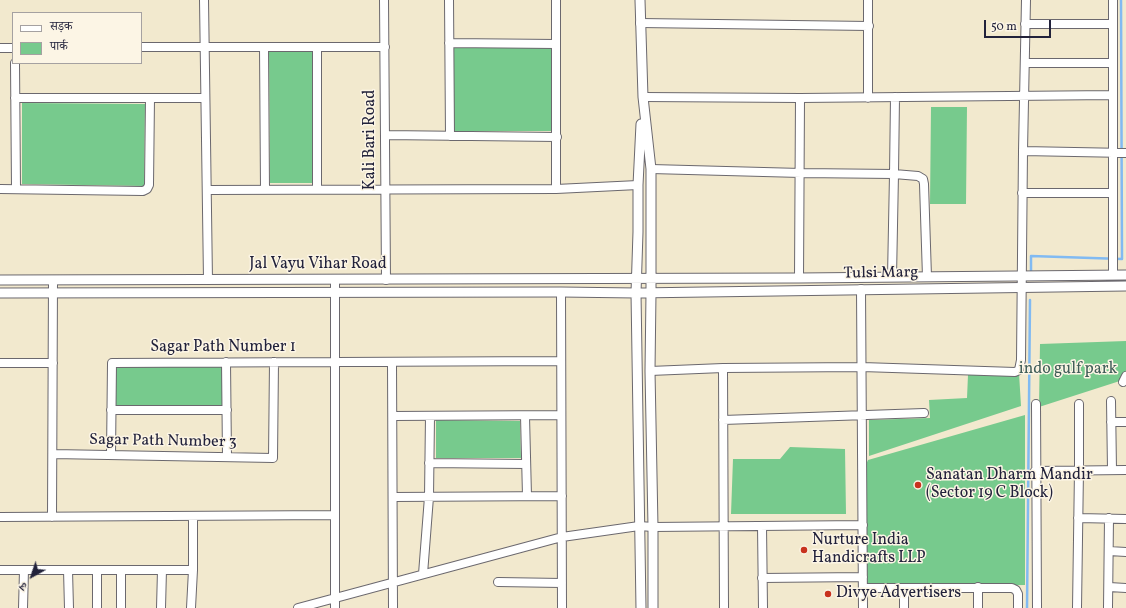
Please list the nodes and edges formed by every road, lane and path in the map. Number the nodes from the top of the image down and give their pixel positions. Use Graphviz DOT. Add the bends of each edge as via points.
graph roads {
  1 [pos="204,0"];
  2 [pos="384,0"];
  3 [pos="449,0"];
  4 [pos="556,0"];
  5 [pos="640,0"];
  6 [pos="868,0"];
  7 [pos="1026,0"];
  8 [pos="1113,0"];
  9 [pos="640,23"];
  10 [pos="1025,24"];
  11 [pos="1113,24"];
  12 [pos="869,26"];
  13 [pos="449,43"];
  14 [pos="556,44"];
  15 [pos="204,47"];
  16 [pos="264,47"];
  17 [pos="317,47"];
  18 [pos="385,47"];
  19 [pos="0,48"];
  20 [pos="12,48"];
  21 [pos="142,48"];
  22 [pos="1025,63"];
  23 [pos="1113,63"];
  24 [pos="15,64"];
  25 [pos="1113,95"];
  26 [pos="643,96"];
  27 [pos="1024,96"];
  28 [pos="895,97"];
  29 [pos="15,98"];
  30 [pos="150,98"];
  31 [pos="205,98"];
  32 [pos="800,98"];
  33 [pos="868,98"];
  34 [pos="385,135"];
  35 [pos="450,136"];
  36 [pos="557,137"];
  37 [pos="1023,151"];
  38 [pos="1114,152"];
  39 [pos="1126,153"];
  40 [pos="651,169"];
  41 [pos="801,174"];
  42 [pos="894,174"];
  43 [pos="638,185"];
  44 [pos="0,188"];
  45 [pos="16,189"];
  46 [pos="318,189"];
  47 [pos="385,189"];
  48 [pos="556,189"];
  49 [pos="207,190"];
  50 [pos="265,190"];
  51 [pos="1022,193"];
  52 [pos="1113,193"];
  53 [pos="638,232"];
  54 [pos="651,232"];
  55 [pos="1113,270"];
  56 [pos="1126,275"];
  57 [pos="927,276"];
  58 [pos="1022,276"];
  59 [pos="892,277"];
  60 [pos="636,278"];
  61 [pos="651,278"];
  62 [pos="799,278"];
  63 [pos="0,280"];
  64 [pos="53,280"];
  65 [pos="208,280"];
  66 [pos="335,280"];
  67 [pos="386,280"];
  68 [pos="1126,286"];
  69 [pos="1022,288"];
  70 [pos="862,289"];
  71 [pos="53,292"];
  72 [pos="335,292"];
  73 [pos="561,292"];
  74 [pos="0,293"];
  75 [pos="636,293"];
  76 [pos="651,293"];
  77 [pos="561,361"];
  78 [pos="226,362"];
  79 [pos="274,362"];
  80 [pos="335,362"];
  81 [pos="392,362"];
  82 [pos="0,363"];
  83 [pos="53,363"];
  84 [pos="862,367"];
  85 [pos="723,368"];
  86 [pos="650,371"];
  87 [pos="1111,401"];
  88 [pos="1036,404"];
  89 [pos="1079,404"];
  90 [pos="111,410"];
  91 [pos="227,410"];
  92 [pos="924,413"];
  93 [pos="561,415"];
  94 [pos="862,415"];
  95 [pos="393,416"];
  96 [pos="430,416"];
  97 [pos="525,416"];
  98 [pos="723,420"];
  99 [pos="1111,422"];
  100 [pos="1126,422"];
  101 [pos="53,454"];
  102 [pos="111,455"];
  103 [pos="227,457"];
  104 [pos="429,463"];
  105 [pos="526,464"];
  106 [pos="1079,470"];
  107 [pos="1112,470"];
  108 [pos="1126,470"];
  109 [pos="1035,471"];
  110 [pos="527,496"];
  111 [pos="562,496"];
  112 [pos="393,497"];
  113 [pos="429,497"];
  114 [pos="335,515"];
  115 [pos="193,516"];
  116 [pos="0,517"];
  117 [pos="52,517"];
  118 [pos="1078,518"];
  119 [pos="1109,518"];
  120 [pos="1126,518"];
  121 [pos="863,525"];
  122 [pos="639,526"];
  123 [pos="724,526"];
  124 [pos="762,526"];
  125 [pos="653,527"];
  126 [pos="562,537"];
  127 [pos="1109,551"];
  128 [pos="1126,552"];
  129 [pos="0,570"];
  130 [pos="24,570"];
  131 [pos="68,570"];
  132 [pos="97,570"];
  133 [pos="121,570"];
  134 [pos="162,570"];
  135 [pos="193,570"];
  136 [pos="423,574"];
  137 [pos="863,577"];
  138 [pos="762,578"];
  139 [pos="393,582"];
  140 [pos="498,582"];
  141 [pos="562,583"];
  142 [pos="978,587"];
  143 [pos="863,588"];
  144 [pos="904,588"];
  145 [pos="1108,588"];
  146 [pos="1126,588"];
  147 [pos="335,598"];
  148 [pos="23,608"];
  149 [pos="69,608"];
  150 [pos="97,608"];
  151 [pos="121,608"];
  152 [pos="161,608"];
  153 [pos="191,608"];
  154 [pos="298,608"];
  155 [pos="335,608"];
  156 [pos="393,608"];
  157 [pos="562,608"];
  158 [pos="641,608"];
  159 [pos="652,608"];
  160 [pos="724,608"];
  161 [pos="763,608"];
  162 [pos="863,608"];
  163 [pos="904,608"];
  164 [pos="978,608"];
  165 [pos="1018,608"];
  166 [pos="1037,608"];
  167 [pos="1077,608"];
  168 [pos="1108,608"];
  1 -- 15 [label="street"];
  2 -- 18 [label="street, Kali Bari Road"];
  3 -- 13 [label="street"];
  4 -- 14 [label="street"];
  5 -- 9 [label="street"];
  6 -- 12 [label="street"];
  7 -- 10 [label="street"];
  8 -- 11 [label="street"];
  9 -- 12 [label="street"];
  9 -- 26 [label="street"];
  10 -- 11 [label="street"];
  10 -- 22 [label="street"];
  11 -- 23 [label="street"];
  12 -- 33 [label="street"];
  13 -- 14 [label="street"];
  13 -- 35 [label="street"];
  14 -- 36 [label="street"];
  15 -- 16 [label="street"];
  15 -- 21 [label="street"];
  15 -- 31 [label="street"];
  16 -- 17 [label="street"];
  16 -- 50 [label="street"];
  17 -- 18 [label="street"];
  17 -- 46 [label="street"];
  18 -- 34 [label="street, Kali Bari Road"];
  19 -- 20 [label="street"];
  22 -- 23 [label="street"];
  22 -- 27 [label="street"];
  23 -- 25 [label="street"];
  24 -- 29 [label="street"];
  25 -- 27 [label="street"];
  25 -- 38 [label="street"];
  26 -- 32 [label="street"];
  26 -- 40 [label="street"];
  26 -- 43 [label="street"];
  27 -- 28 [label="street"];
  27 -- 37 [label="street"];
  28 -- 33 [label="street"];
  28 -- 42 [label="street"];
  29 -- 30 [label="street"];
  29 -- 45 [label="street"];
  30 -- 31 [label="street"];
  30 -- 45 [label="street" via="147,189"];
  31 -- 49 [label="street"];
  32 -- 33 [label="street"];
  32 -- 41 [label="street"];
  34 -- 35 [label="street"];
  34 -- 47 [label="street, Kali Bari Road"];
  35 -- 36 [label="street"];
  36 -- 48 [label="street"];
  37 -- 38 [label="street"];
  37 -- 51 [label="street"];
  38 -- 39 [label="street"];
  38 -- 52 [label="street"];
  40 -- 41 [label="street"];
  40 -- 54 [label="street"];
  41 -- 42 [label="street"];
  41 -- 62 [label="street"];
  42 -- 57 [label="street" via="918,176 924,184"];
  42 -- 59 [label="street"];
  43 -- 48 [label="street"];
  43 -- 53 [label="street"];
  44 -- 45 [label="street"];
  46 -- 47 [label="street"];
  46 -- 50 [label="street"];
  47 -- 48 [label="street"];
  47 -- 67 [label="street, Kali Bari Road"];
  49 -- 50 [label="street"];
  49 -- 65 [label="street"];
  51 -- 52 [label="street"];
  51 -- 58 [label="street"];
  52 -- 55 [label="street"];
  53 -- 54 [label="street"];
  53 -- 60 [label="street"];
  54 -- 61 [label="street"];
  55 -- 56 [label="street, Tulsi Marg"];
  55 -- 58 [label="street, Tulsi Marg"];
  57 -- 58 [label="street, Tulsi Marg"];
  57 -- 59 [label="street, Tulsi Marg"];
  58 -- 69 [label="street"];
  59 -- 62 [label="street, Tulsi Marg"];
  60 -- 61 [label="street, Tulsi Marg"];
  60 -- 67 [label="street, Jal Vayu Vihar Road"];
  60 -- 75 [label="street"];
  61 -- 62 [label="street, Tulsi Marg"];
  61 -- 76 [label="street"];
  63 -- 64 [label="street, Jal Vayu Vihar Road"];
  64 -- 65 [label="street, Jal Vayu Vihar Road"];
  64 -- 71 [label="street"];
  65 -- 66 [label="street, Jal Vayu Vihar Road"];
  66 -- 67 [label="street, Jal Vayu Vihar Road"];
  66 -- 72 [label="street"];
  68 -- 69 [label="street, Tulsi Marg"];
  69 -- 70 [label="street, Tulsi Marg"];
  69 -- 84 [label="street" via="1021,360 1019,370 1015,372"];
  70 -- 76 [label="street, Tulsi Marg"];
  70 -- 84 [label="street"];
  71 -- 72 [label="street, Jal Vayu Vihar Road"];
  71 -- 74 [label="street, Jal Vayu Vihar Road"];
  71 -- 83 [label="street"];
  72 -- 73 [label="street, Jal Vayu Vihar Road"];
  72 -- 80 [label="street"];
  73 -- 75 [label="street, Jal Vayu Vihar Road"];
  73 -- 77 [label="street"];
  75 -- 76 [label="street, Tulsi Marg"];
  75 -- 122 [label="street"];
  76 -- 86 [label="street"];
  77 -- 81 [label="street, Sagar Path Number 1"];
  77 -- 93 [label="street"];
  78 -- 79 [label="street, Sagar Path Number 1"];
  78 -- 90 [label="street, Sagar Path Number 1" via="112,363"];
  78 -- 91 [label="street"];
  79 -- 80 [label="street, Sagar Path Number 1"];
  79 -- 103 [label="street, Sagar Path Number 3" via="273,458"];
  80 -- 81 [label="street, Sagar Path Number 1"];
  80 -- 114 [label="street"];
  81 -- 95 [label="street"];
  82 -- 83 [label="street"];
  83 -- 101 [label="street"];
  84 -- 85 [label="street"];
  84 -- 94 [label="street"];
  85 -- 86 [label="street"];
  85 -- 98 [label="street"];
  86 -- 125 [label="street"];
  87 -- 99 [label="street"];
  88 -- 109 [label="street"];
  89 -- 106 [label="street"];
  90 -- 91 [label="street"];
  90 -- 102 [label="street"];
  91 -- 103 [label="street"];
  92 -- 94 [label="street"];
  93 -- 97 [label="street"];
  93 -- 111 [label="street"];
  94 -- 98 [label="street"];
  94 -- 121 [label="street"];
  95 -- 96 [label="street"];
  95 -- 112 [label="street"];
  96 -- 97 [label="street"];
  96 -- 104 [label="street"];
  97 -- 105 [label="street"];
  98 -- 123 [label="street"];
  99 -- 100 [label="street"];
  99 -- 107 [label="street"];
  101 -- 102 [label="street, Sagar Path Number 3"];
  101 -- 117 [label="street"];
  102 -- 103 [label="street, Sagar Path Number 3"];
  104 -- 105 [label="street"];
  104 -- 113 [label="street"];
  105 -- 110 [label="street"];
  106 -- 107 [label="street"];
  106 -- 109 [label="street"];
  106 -- 118 [label="street"];
  107 -- 108 [label="street"];
  109 -- 166 [label="street"];
  110 -- 111 [label="street"];
  110 -- 113 [label="street"];
  111 -- 126 [label="street"];
  112 -- 113 [label="street"];
  112 -- 139 [label="street"];
  113 -- 136 [label="street"];
  114 -- 115 [label="street"];
  114 -- 147 [label="street"];
  115 -- 117 [label="street"];
  115 -- 135 [label="street"];
  116 -- 117 [label="street"];
  118 -- 119 [label="street"];
  118 -- 167 [label="street"];
  119 -- 120 [label="street"];
  119 -- 127 [label="street"];
  121 -- 124 [label="street"];
  121 -- 137 [label="street"];
  122 -- 125 [label="street"];
  122 -- 126 [label="street"];
  122 -- 158 [label="street"];
  123 -- 124 [label="street"];
  123 -- 125 [label="street"];
  123 -- 160 [label="street"];
  124 -- 138 [label="street"];
  125 -- 159 [label="street"];
  126 -- 136 [label="street"];
  126 -- 141 [label="street"];
  127 -- 128 [label="street"];
  127 -- 145 [label="street"];
  129 -- 130 [label="street"];
  130 -- 131 [label="street"];
  130 -- 148 [label="street"];
  131 -- 132 [label="street"];
  131 -- 149 [label="street"];
  132 -- 133 [label="street"];
  132 -- 150 [label="street"];
  133 -- 134 [label="street"];
  133 -- 151 [label="street"];
  134 -- 135 [label="street"];
  134 -- 152 [label="street"];
  135 -- 153 [label="street"];
  136 -- 139 [label="street"];
  137 -- 138 [label="street"];
  137 -- 143 [label="street"];
  138 -- 161 [label="street"];
  139 -- 147 [label="street"];
  139 -- 156 [label="street"];
  140 -- 141 [label="street"];
  141 -- 157 [label="street"];
  142 -- 144 [label="street"];
  142 -- 164 [label="street"];
  142 -- 165 [label="street" via="1016,590"];
  143 -- 144 [label="street"];
  143 -- 162 [label="street"];
  144 -- 163 [label="street"];
  145 -- 146 [label="street"];
  145 -- 168 [label="street"];
  147 -- 154 [label="street"];
  147 -- 155 [label="street"];
}
